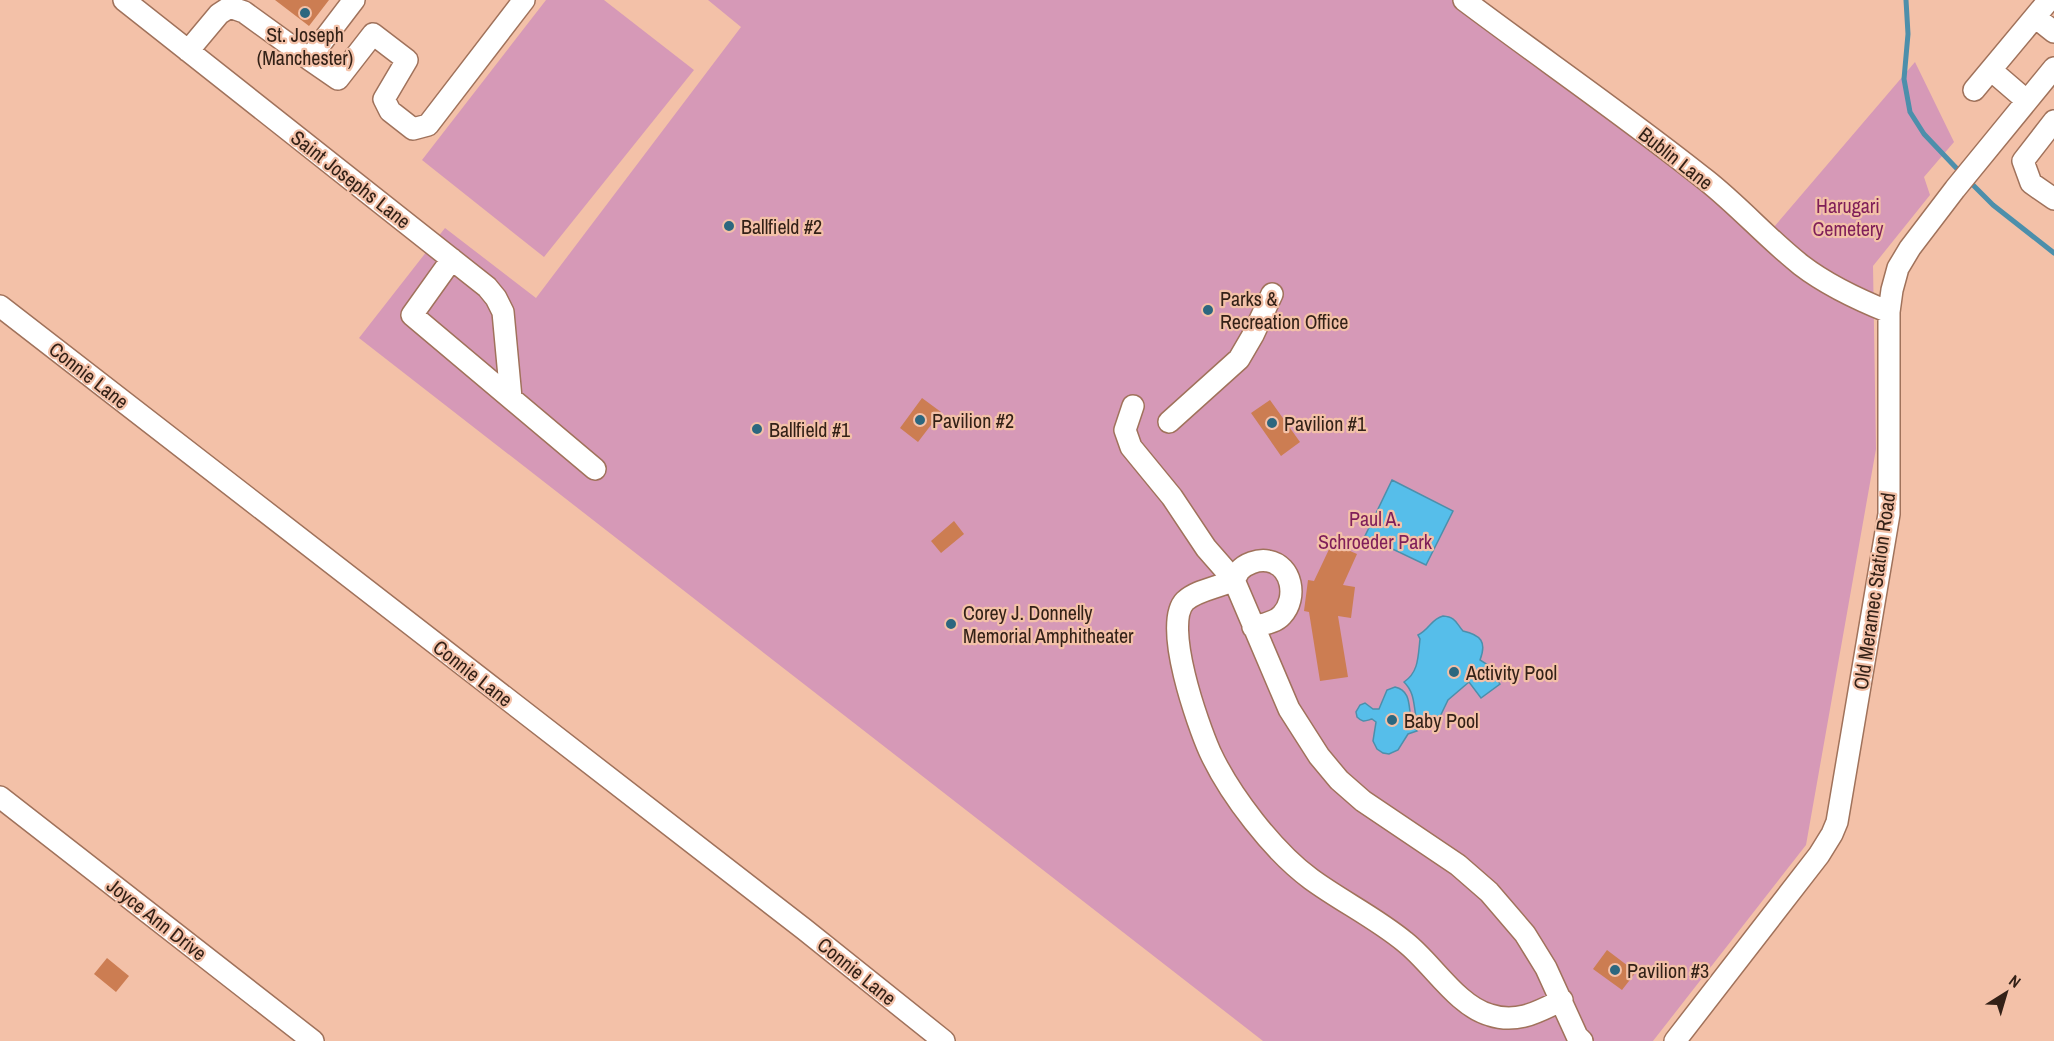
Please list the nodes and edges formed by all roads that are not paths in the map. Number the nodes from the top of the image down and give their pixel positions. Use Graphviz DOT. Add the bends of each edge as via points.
graph roads {
  1 [pos="124,0"];
  2 [pos="354,0"];
  3 [pos="524,0"];
  4 [pos="1464,0"];
  5 [pos="2049,0"];
  6 [pos="2035,16"];
  7 [pos="2054,32"];
  8 [pos="188,51"];
  9 [pos="309,58"];
  10 [pos="2054,68"];
  11 [pos="1991,70"];
  12 [pos="1974,90"];
  13 [pos="2040,94"];
  14 [pos="2054,121"];
  15 [pos="2054,199"];
  16 [pos="452,259"];
  17 [pos="1272,294"];
  18 [pos="0,306"];
  19 [pos="1889,312"];
  20 [pos="511,398"];
  21 [pos="1133,406"];
  22 [pos="1169,422"];
  23 [pos="595,469"];
  24 [pos="1234,580"];
  25 [pos="1253,627"];
  26 [pos="0,797"];
  27 [pos="1562,1000"];
  28 [pos="314,1041"];
  29 [pos="944,1041"];
  30 [pos="1582,1041"];
  31 [pos="1675,1041"];
  1 -- 8 [label="street, Saint Josephs Lane"];
  2 -- 9 [label="street"];
  3 -- 9 [label="street" via="428,125 413,129 390,111 384,99 407,60 373,34 338,80"];
  4 -- 19 [label="street, Bublin Lane" via="1708,182 1802,266"];
  5 -- 6 [label="street"];
  6 -- 7 [label="street"];
  6 -- 11 [label="street"];
  8 -- 9 [label="street" via="219,14 230,7 244,12"];
  8 -- 16 [label="street, Saint Josephs Lane"];
  10 -- 13 [label="street, Old Meramec Station Road"];
  11 -- 12 [label="street"];
  11 -- 13 [label="street"];
  13 -- 19 [label="street, Old Meramec Station Road" via="1981,158 1910,248 1898,268"];
  14 -- 15 [label="street" via="2024,161 2031,183"];
  16 -- 20 [label="street, Saint Josephs Lane" via="487,287 502,312"];
  16 -- 20 [label="street" via="412,315"];
  17 -- 22 [label="street" via="1239,359"];
  18 -- 29 [label="street, Connie Lane"];
  19 -- 31 [label="street, Old Meramec Station Road" via="1889,514 1837,822 1819,855"];
  20 -- 23 [label="street"];
  21 -- 24 [label="street" via="1125,430 1131,447"];
  24 -- 25 [label="street"];
  24 -- 25 [label="street" via="1239,571 1257,561 1277,564 1289,576 1291,588 1283,614"];
  24 -- 27 [label="street" via="1187,600 1176,619 1186,680 1209,749 1245,809 1292,863 1404,941 1469,1004 1488,1015 1508,1019 1531,1016"];
  25 -- 27 [label="street" via="1289,709 1319,756 1363,801 1458,865 1490,892 1525,934"];
  26 -- 28 [label="street, Joyce Ann Drive"];
  27 -- 30 [label="street"];
}
